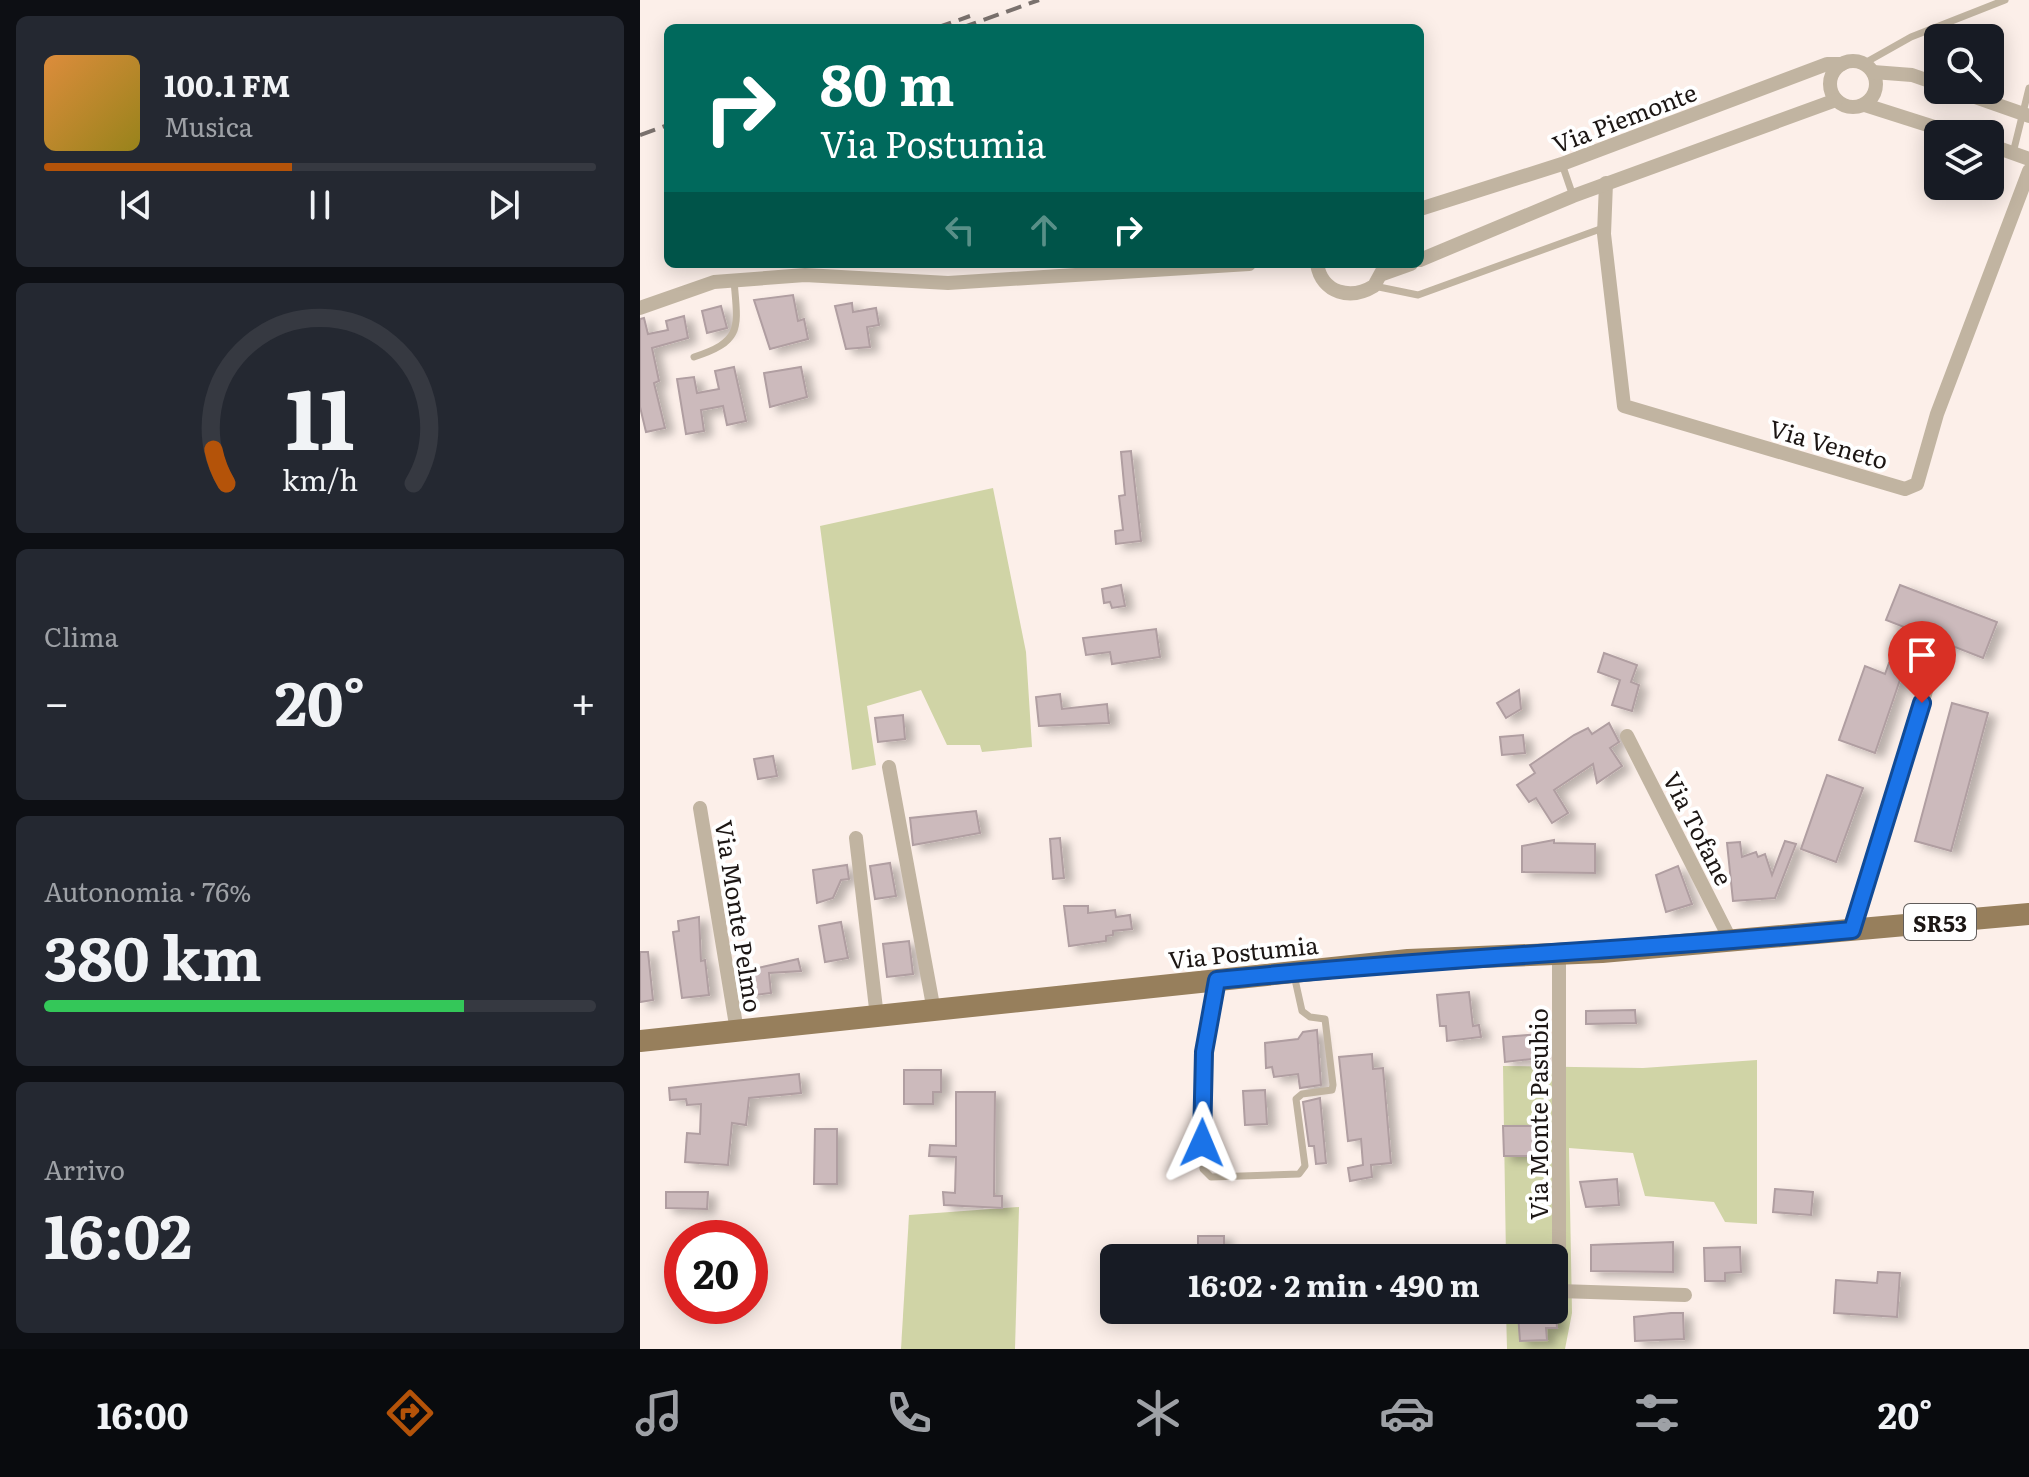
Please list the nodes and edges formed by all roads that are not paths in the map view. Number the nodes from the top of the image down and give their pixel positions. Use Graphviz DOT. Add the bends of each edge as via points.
graph roads {
  1 [pos="2005,0"];
  2 [pos="1842,64"];
  3 [pos="1868,68"];
  4 [pos="1924,79"];
  5 [pos="2029,88"];
  6 [pos="1836,100"];
  7 [pos="1994,104"];
  8 [pos="1865,105"];
  9 [pos="2025,115"];
  10 [pos="1924,124"];
  11 [pos="2004,150"];
  12 [pos="2013,153"];
  13 [pos="2029,159"];
  14 [pos="1562,164"];
  15 [pos="2029,171"];
  16 [pos="1606,183"];
  17 [pos="1573,196"];
  18 [pos="1424,208"];
  19 [pos="1604,227"];
  20 [pos="1424,258"];
  21 [pos="1186,268"];
  22 [pos="1318,268"];
  23 [pos="1400,268"];
  24 [pos="1381,275"];
  25 [pos="734,280"];
  26 [pos="640,308"];
  27 [pos="694,357"];
  28 [pos="1931,675"];
  29 [pos="1627,736"];
  30 [pos="889,767"];
  31 [pos="700,808"];
  32 [pos="856,838"];
  33 [pos="2029,914"];
  34 [pos="1852,930"];
  35 [pos="1731,941"];
  36 [pos="1559,954"];
  37 [pos="1294,972"];
  38 [pos="1217,980"];
  39 [pos="934,1011"];
  40 [pos="877,1017"];
  41 [pos="737,1031"];
  42 [pos="640,1041"];
  43 [pos="1685,1295"];
  1 -- 3 [label="lane" via="1911,37"];
  2 -- 3 [label="street, Via Piemonte"];
  2 -- 6 [label="street" via="1830,81"];
  2 -- 14 [label="street, Via Piemonte" via="1827,64"];
  3 -- 4 [label="street, Via Piemonte"];
  3 -- 8 [label="street" via="1875,94"];
  5 -- 9 [label="lane"];
  6 -- 8 [label="street" via="1850,107"];
  6 -- 16 [label="street"];
  7 -- 9 [label="street"];
  8 -- 10 [label="street"];
  9 -- 12 [label="lane"];
  11 -- 12 [label="street"];
  12 -- 13 [label="street"];
  14 -- 17 [label="lane"];
  14 -- 18 [label="street, Via Piemonte"];
  15 -- 19 [label="street, Via Veneto" via="1937,414 1917,484 1905,489 1624,406"];
  16 -- 17 [label="street"];
  16 -- 19 [label="street, Via Veneto"];
  17 -- 20 [label="street"];
  19 -- 24 [label="lane" via="1418,295"];
  21 -- 25 [label="street" via="948,283 805,275"];
  22 -- 24 [label="street" via="1323,281 1341,293 1364,292"];
  23 -- 24 [label="street"];
  25 -- 26 [label="street"];
  25 -- 27 [label="lane" via="738,323 733,339"];
  28 -- 34 [label="street"];
  29 -- 35 [label="street, Via Tofane"];
  30 -- 39 [label="street"];
  31 -- 41 [label="street, Via Monte Pelmo"];
  32 -- 40 [label="street"];
  33 -- 34 [label="main road, SR53"];
  34 -- 35 [label="main road, Via Postumia / SR53"];
  35 -- 36 [label="main road, Via Postumia / SR53"];
  36 -- 37 [label="main road, Via Postumia / SR53" via="1408,960"];
  36 -- 43 [label="street, Via Monte Pasubio" via="1559,1291"];
  37 -- 38 [label="main road, Via Postumia / SR53"];
  37 -- 38 [label="lane" via="1302,1011 1325,1019 1333,1080 1332,1090 1296,1099 1305,1166 1299,1174 1211,1177 1203,1169 1204,1052"];
  38 -- 39 [label="main road, Via Postumia / SR53"];
  39 -- 40 [label="main road, Via Postumia / SR53"];
  40 -- 41 [label="main road, Via Postumia / SR53"];
  41 -- 42 [label="main road, Via Postumia / SR53"];
}
